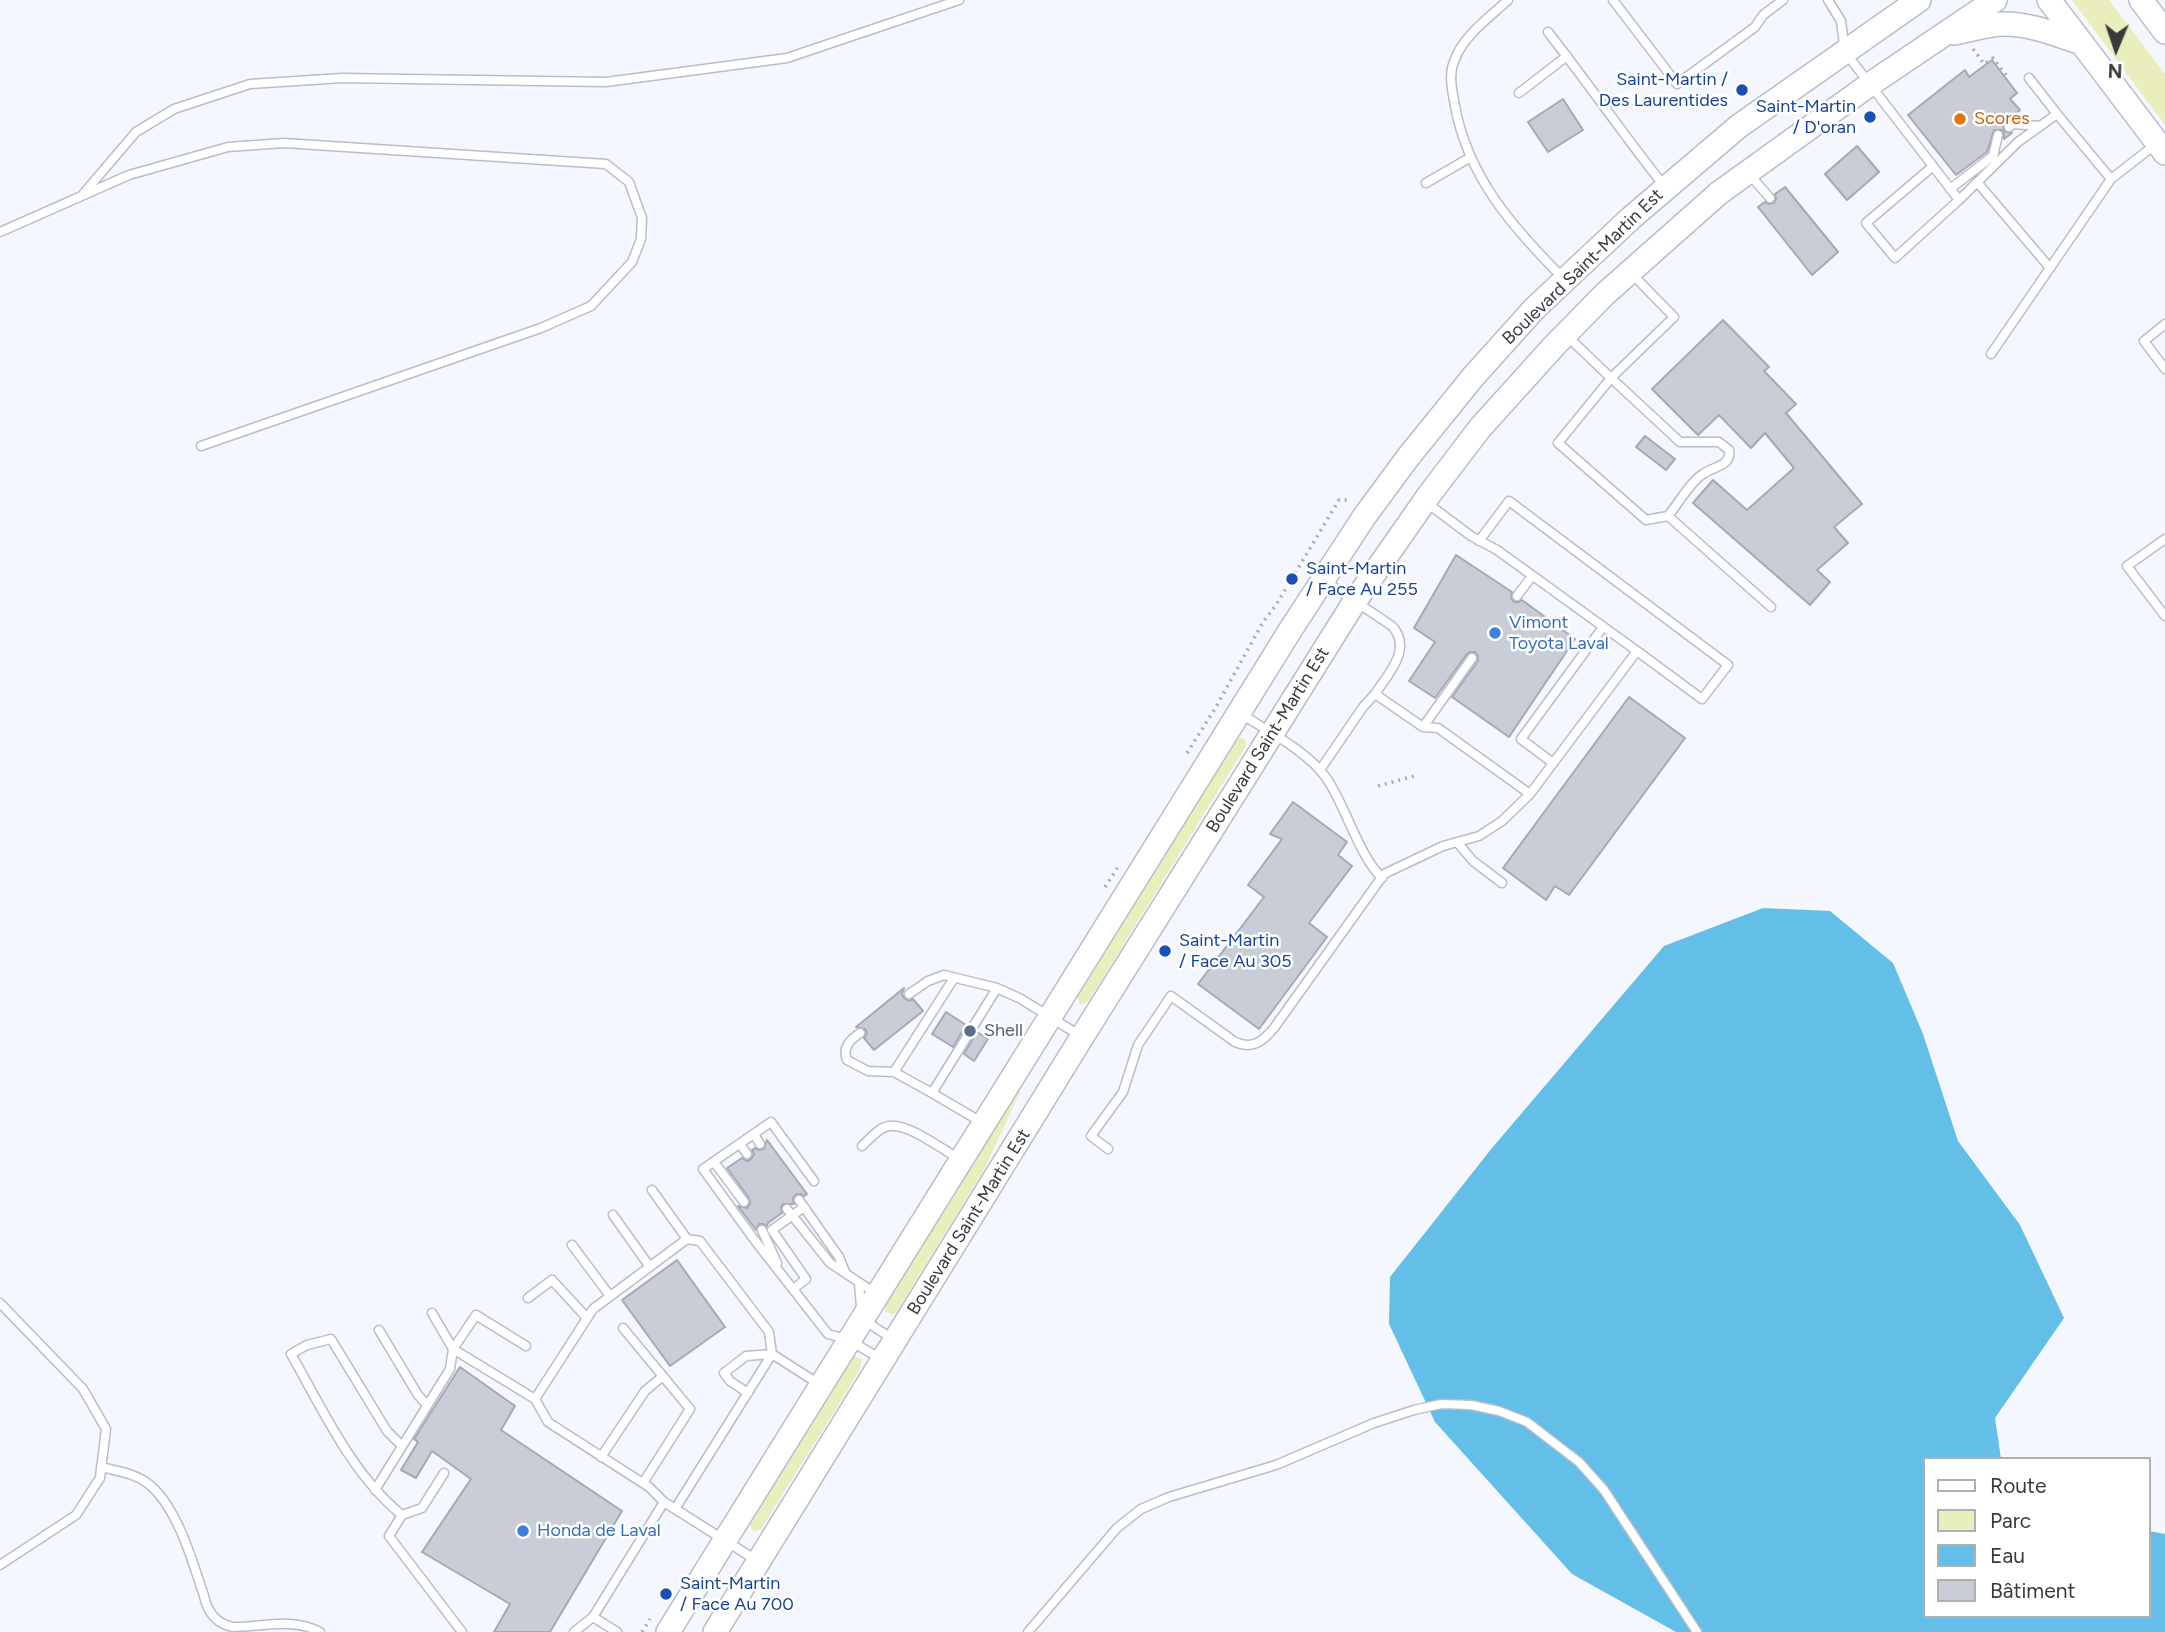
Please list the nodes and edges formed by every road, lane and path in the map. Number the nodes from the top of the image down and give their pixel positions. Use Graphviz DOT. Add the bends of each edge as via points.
graph roads {
  1 [pos="959,0"];
  2 [pos="1508,0"];
  3 [pos="1613,0"];
  4 [pos="1783,0"];
  5 [pos="1828,0"];
  6 [pos="1919,0"];
  7 [pos="1994,0"];
  8 [pos="2049,0"];
  9 [pos="2145,2"];
  10 [pos="1548,32"];
  11 [pos="2165,32"];
  12 [pos="1944,35"];
  13 [pos="2082,43"];
  14 [pos="1971,47"];
  15 [pos="1845,52"];
  16 [pos="1567,55"];
  17 [pos="2006,75"];
  18 [pos="2029,78"];
  19 [pos="1869,85"];
  20 [pos="1519,93"];
  21 [pos="2057,114"];
  22 [pos="2040,126"];
  23 [pos="2009,127"];
  24 [pos="1998,135"];
  25 [pos="2161,148"];
  26 [pos="1471,158"];
  27 [pos="1932,167"];
  28 [pos="1747,172"];
  29 [pos="2111,178"];
  30 [pos="1426,183"];
  31 [pos="1977,183"];
  32 [pos="1665,187"];
  33 [pos="1950,189"];
  34 [pos="83,195"];
  35 [pos="1770,198"];
  36 [pos="1959,200"];
  37 [pos="0,232"];
  38 [pos="2050,268"];
  39 [pos="1629,271"];
  40 [pos="1564,279"];
  41 [pos="2165,324"];
  42 [pos="1566,334"];
  43 [pos="1991,354"];
  44 [pos="2165,369"];
  45 [pos="1611,378"];
  46 [pos="201,446"];
  47 [pos="1339,500"];
  48 [pos="1425,501"];
  49 [pos="1668,516"];
  50 [pos="2165,539"];
  51 [pos="1479,541"];
  52 [pos="1532,576"];
  53 [pos="1323,579"];
  54 [pos="1517,596"];
  55 [pos="1355,601"];
  56 [pos="1771,607"];
  57 [pos="2165,616"];
  58 [pos="1603,627"];
  59 [pos="1637,651"];
  60 [pos="1472,658"];
  61 [pos="1375,694"];
  62 [pos="1239,712"];
  63 [pos="1423,727"];
  64 [pos="1272,733"];
  65 [pos="1553,763"];
  66 [pos="1181,764"];
  67 [pos="1320,770"];
  68 [pos="1414,776"];
  69 [pos="1378,786"];
  70 [pos="1530,794"];
  71 [pos="1457,842"];
  72 [pos="1123,858"];
  73 [pos="1382,878"];
  74 [pos="1502,883"];
  75 [pos="1103,890"];
  76 [pos="954,978"];
  77 [pos="997,988"];
  78 [pos="909,994"];
  79 [pos="1050,1017"];
  80 [pos="860,1033"];
  81 [pos="1082,1037"];
  82 [pos="894,1072"];
  83 [pos="932,1093"];
  84 [pos="984,1124"];
  85 [pos="754,1134"];
  86 [pos="740,1144"];
  87 [pos="760,1144"];
  88 [pos="862,1146"];
  89 [pos="1108,1149"];
  90 [pos="747,1154"];
  91 [pos="961,1160"];
  92 [pos="714,1162"];
  93 [pos="814,1181"];
  94 [pos="652,1190"];
  95 [pos="744,1202"];
  96 [pos="790,1212"];
  97 [pos="613,1215"];
  98 [pos="762,1230"];
  99 [pos="687,1239"];
  100 [pos="572,1245"];
  101 [pos="649,1267"];
  102 [pos="845,1272"];
  103 [pos="782,1275"];
  104 [pos="793,1289"];
  105 [pos="868,1289"];
  106 [pos="610,1296"];
  107 [pos="528,1298"];
  108 [pos="0,1303"];
  109 [pos="432,1313"];
  110 [pos="587,1318"];
  111 [pos="862,1320"];
  112 [pos="623,1328"];
  113 [pos="379,1330"];
  114 [pos="849,1340"];
  115 [pos="895,1341"];
  116 [pos="526,1346"];
  117 [pos="453,1349"];
  118 [pos="772,1354"];
  119 [pos="883,1360"];
  120 [pos="663,1376"];
  121 [pos="821,1386"];
  122 [pos="748,1393"];
  123 [pos="535,1399"];
  124 [pos="427,1405"];
  125 [pos="402,1446"];
  126 [pos="601,1457"];
  127 [pos="101,1467"];
  128 [pos="444,1473"];
  129 [pos="643,1483"];
  130 [pos="375,1490"];
  131 [pos="664,1502"];
  132 [pos="675,1509"];
  133 [pos="402,1515"];
  134 [pos="725,1541"];
  135 [pos="759,1562"];
  136 [pos="0,1565"];
  137 [pos="593,1617"];
  138 [pos="657,1629"];
  139 [pos="320,1632"];
  140 [pos="462,1632"];
  141 [pos="574,1632"];
  142 [pos="617,1632"];
  143 [pos="642,1632"];
  144 [pos="715,1632"];
  145 [pos="1028,1632"];
  146 [pos="1697,1632"];
  1 -- 34 [label="lane" via="787,58 606,82 342,78 250,84 174,109 136,132"];
  2 -- 26 [label="lane" via="1465,43 1453,63 1451,84 1458,123"];
  3 -- 4 [label="lane" via="1676,84 1755,27"];
  5 -- 15 [label="lane" via="1841,20"];
  6 -- 15 [label="main road, Boulevard Saint-Martin Est"];
  7 -- 12 [label="main road, Boulevard Saint-Martin Est"];
  8 -- 13 [label="main road"];
  9 -- 11 [label="main road"];
  10 -- 16 [label="lane"];
  12 -- 13 [label="main road" via="2007,24"];
  12 -- 19 [label="main road, Boulevard Saint-Martin Est"];
  13 -- 25 [label="main road"];
  14 -- 17 [label="path" via="1984,64 1993,58"];
  15 -- 19 [label="lane"];
  15 -- 32 [label="main road, Boulevard Saint-Martin Est" via="1739,125"];
  16 -- 20 [label="lane"];
  16 -- 32 [label="lane"];
  18 -- 21 [label="lane"];
  19 -- 27 [label="lane"];
  19 -- 28 [label="main road, Boulevard Saint-Martin Est"];
  21 -- 22 [label="lane"];
  21 -- 29 [label="lane"];
  22 -- 23 [label="lane"];
  22 -- 31 [label="lane"];
  24 -- 33 [label="lane" via="1993,156"];
  25 -- 29 [label="lane"];
  26 -- 30 [label="lane"];
  26 -- 40 [label="lane" via="1501,209"];
  27 -- 33 [label="lane"];
  27 -- 36 [label="lane" via="1866,223 1895,258"];
  28 -- 35 [label="lane"];
  28 -- 39 [label="main road, Boulevard Saint-Martin Est"];
  29 -- 38 [label="lane"];
  31 -- 36 [label="lane"];
  31 -- 38 [label="lane"];
  32 -- 40 [label="main road, Boulevard Saint-Martin Est"];
  33 -- 36 [label="lane"];
  34 -- 37 [label="lane"];
  34 -- 46 [label="lane" via="129,174 228,147 284,143 606,164 629,182 642,218 641,239 632,262 591,306 541,328"];
  38 -- 43 [label="lane"];
  39 -- 42 [label="main road, Boulevard Saint-Martin Est"];
  39 -- 45 [label="lane" via="1674,317"];
  40 -- 53 [label="main road, Boulevard Saint-Martin Est" via="1438,418"];
  41 -- 44 [label="lane" via="2144,341"];
  42 -- 45 [label="lane"];
  42 -- 48 [label="main road, Boulevard Saint-Martin Est" via="1480,428"];
  45 -- 49 [label="lane" via="1558,443 1646,520"];
  45 -- 49 [label="lane" via="1680,442 1719,442 1729,450 1727,462 1699,477"];
  47 -- 66 [label="path"];
  48 -- 51 [label="lane"];
  48 -- 55 [label="main road, Boulevard Saint-Martin Est"];
  49 -- 56 [label="lane"];
  50 -- 57 [label="lane" via="2127,566"];
  51 -- 52 [label="lane"];
  51 -- 59 [label="lane" via="1509,501 1728,664 1702,699"];
  52 -- 54 [label="lane"];
  52 -- 58 [label="lane"];
  53 -- 55 [label="lane"];
  53 -- 62 [label="main road, Boulevard Saint-Martin Est"];
  55 -- 61 [label="lane" via="1392,626 1401,643 1397,661"];
  55 -- 64 [label="main road, Boulevard Saint-Martin Est"];
  58 -- 59 [label="lane"];
  58 -- 65 [label="lane" via="1521,739"];
  59 -- 65 [label="lane"];
  60 -- 63 [label="lane"];
  61 -- 63 [label="lane"];
  61 -- 67 [label="lane"];
  62 -- 64 [label="lane"];
  62 -- 79 [label="main road, Boulevard Saint-Martin Est"];
  63 -- 70 [label="lane" via="1438,728"];
  64 -- 67 [label="lane"];
  64 -- 81 [label="main road, Boulevard Saint-Martin Est"];
  65 -- 70 [label="lane"];
  67 -- 73 [label="lane"];
  68 -- 69 [label="path"];
  70 -- 71 [label="lane" via="1488,831"];
  71 -- 73 [label="lane" via="1392,869"];
  71 -- 74 [label="lane"];
  72 -- 75 [label="path"];
  73 -- 89 [label="lane" via="1261,1042 1241,1045 1171,996 1138,1045 1123,1092 1091,1136"];
  76 -- 77 [label="lane"];
  76 -- 78 [label="lane" via="940,976"];
  76 -- 82 [label="lane"];
  77 -- 79 [label="lane"];
  77 -- 83 [label="lane"];
  79 -- 81 [label="lane"];
  79 -- 84 [label="main road, Boulevard Saint-Martin Est"];
  80 -- 82 [label="lane" via="846,1046 847,1060 868,1071"];
  81 -- 115 [label="main road, Boulevard Saint-Martin Est"];
  82 -- 83 [label="lane"];
  83 -- 84 [label="lane"];
  84 -- 91 [label="main road, Boulevard Saint-Martin Est"];
  85 -- 86 [label="lane"];
  85 -- 87 [label="lane"];
  85 -- 93 [label="lane" via="771,1122"];
  86 -- 90 [label="lane"];
  86 -- 92 [label="lane"];
  88 -- 91 [label="lane" via="881,1129 896,1126"];
  91 -- 105 [label="main road, Boulevard Saint-Martin Est"];
  92 -- 95 [label="lane"];
  92 -- 103 [label="lane" via="703,1169"];
  94 -- 99 [label="lane"];
  96 -- 102 [label="lane" via="830,1263"];
  96 -- 102 [label="lane" via="802,1204"];
  96 -- 104 [label="lane" via="772,1230 806,1279"];
  97 -- 101 [label="lane"];
  98 -- 103 [label="lane"];
  99 -- 101 [label="lane"];
  99 -- 118 [label="lane" via="700,1241 769,1332"];
  100 -- 106 [label="lane"];
  101 -- 106 [label="lane"];
  102 -- 105 [label="lane"];
  103 -- 104 [label="lane"];
  104 -- 114 [label="lane" via="828,1334"];
  105 -- 111 [label="main road, Boulevard Saint-Martin Est"];
  106 -- 110 [label="lane"];
  107 -- 110 [label="lane" via="552,1280"];
  108 -- 127 [label="lane" via="83,1389 106,1429"];
  109 -- 117 [label="lane"];
  110 -- 123 [label="lane"];
  111 -- 114 [label="main road, Boulevard Saint-Martin Est"];
  111 -- 115 [label="lane"];
  112 -- 120 [label="lane"];
  113 -- 124 [label="lane"];
  114 -- 119 [label="lane"];
  114 -- 121 [label="main road, Boulevard Saint-Martin Est"];
  115 -- 119 [label="main road, Boulevard Saint-Martin Est"];
  116 -- 117 [label="lane" via="476,1315"];
  117 -- 123 [label="lane"];
  117 -- 124 [label="lane" via="450,1369"];
  118 -- 121 [label="lane"];
  118 -- 122 [label="lane"];
  118 -- 122 [label="lane" via="746,1356 724,1373"];
  119 -- 135 [label="main road, Boulevard Saint-Martin Est"];
  120 -- 126 [label="lane" via="645,1391"];
  120 -- 129 [label="lane" via="690,1409"];
  121 -- 134 [label="main road, Boulevard Saint-Martin Est"];
  122 -- 132 [label="lane"];
  123 -- 126 [label="lane" via="548,1422"];
  124 -- 125 [label="lane"];
  125 -- 130 [label="lane"];
  125 -- 130 [label="lane" via="387,1431 331,1339 291,1354"];
  126 -- 129 [label="lane"];
  127 -- 136 [label="lane" via="100,1478 76,1515"];
  127 -- 139 [label="lane" via="134,1476 159,1495 172,1513 216,1619 233,1627 286,1623"];
  128 -- 133 [label="lane" via="422,1508"];
  129 -- 131 [label="lane"];
  130 -- 133 [label="lane"];
  131 -- 132 [label="lane"];
  131 -- 137 [label="lane"];
  132 -- 134 [label="lane"];
  133 -- 140 [label="lane" via="389,1536"];
  134 -- 135 [label="lane"];
  134 -- 138 [label="main road, Boulevard Saint-Martin Est"];
  135 -- 144 [label="main road, Boulevard Saint-Martin Est"];
  137 -- 141 [label="lane"];
  137 -- 142 [label="lane"];
  138 -- 143 [label="path"];
  145 -- 146 [label="lane" via="1117,1528 1141,1509 1276,1465 1374,1423 1441,1404 1471,1405 1527,1422 1578,1462 1604,1490"];
}
